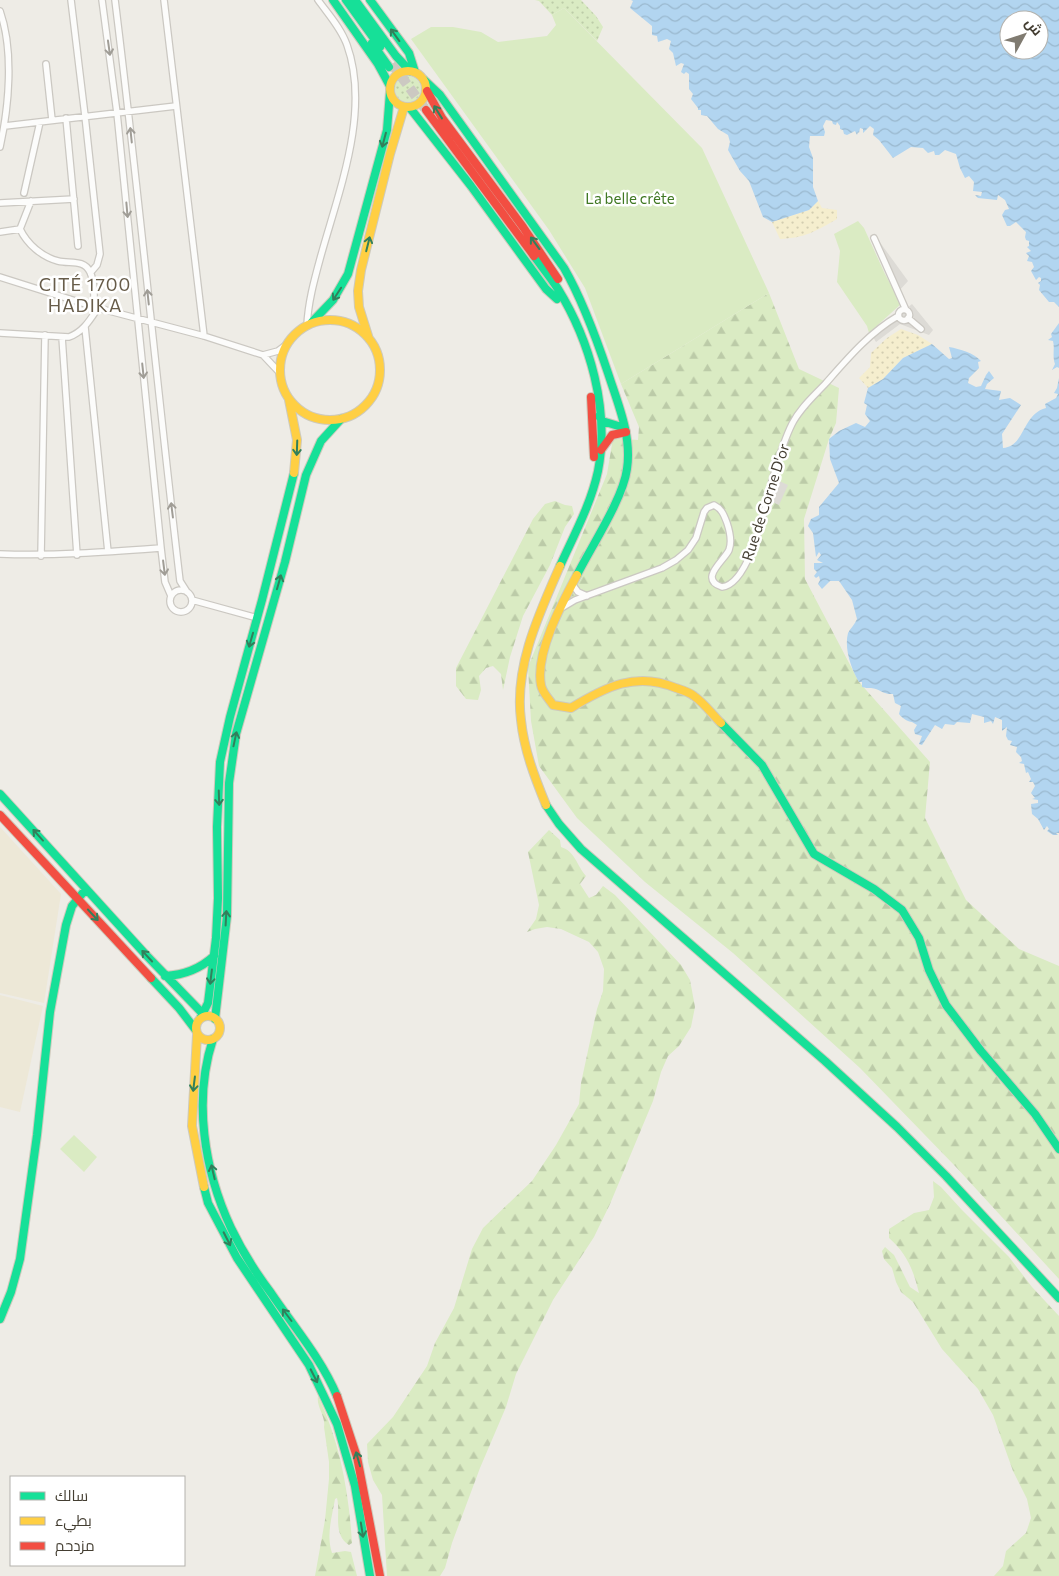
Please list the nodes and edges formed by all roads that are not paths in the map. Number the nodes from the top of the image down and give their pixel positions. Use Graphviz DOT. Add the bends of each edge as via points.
graph roads {
  1 [pos="71,0"];
  2 [pos="102,0"];
  3 [pos="115,0"];
  4 [pos="164,0"];
  5 [pos="318,0"];
  6 [pos="333,0"];
  7 [pos="341,0"];
  8 [pos="346,0"];
  9 [pos="355,0"];
  10 [pos="370,0"];
  11 [pos="0,11"];
  12 [pos="46,64"];
  13 [pos="413,71"];
  14 [pos="424,80"];
  15 [pos="390,89"];
  16 [pos="427,91"];
  17 [pos="176,106"];
  18 [pos="407,108"];
  19 [pos="129,111"];
  20 [pos="424,112"];
  21 [pos="117,113"];
  22 [pos="85,116"];
  23 [pos="66,118"];
  24 [pos="52,120"];
  25 [pos="40,122"];
  26 [pos="5,126"];
  27 [pos="424,126"];
  28 [pos="394,139"];
  29 [pos="0,147"];
  30 [pos="24,193"];
  31 [pos="74,199"];
  32 [pos="32,201"];
  33 [pos="0,203"];
  34 [pos="20,229"];
  35 [pos="0,232"];
  36 [pos="874,238"];
  37 [pos="78,246"];
  38 [pos="91,272"];
  39 [pos="0,277"];
  40 [pos="561,300"];
  41 [pos="96,308"];
  42 [pos="906,310"];
  43 [pos="898,316"];
  44 [pos="137,317"];
  45 [pos="908,318"];
  46 [pos="150,322"];
  47 [pos="307,326"];
  48 [pos="85,327"];
  49 [pos="922,329"];
  50 [pos="0,333"];
  51 [pos="44,335"];
  52 [pos="204,336"];
  53 [pos="62,337"];
  54 [pos="371,342"];
  55 [pos="286,345"];
  56 [pos="263,355"];
  57 [pos="280,373"];
  58 [pos="591,397"];
  59 [pos="289,400"];
  60 [pos="341,419"];
  61 [pos="602,420"];
  62 [pos="625,430"];
  63 [pos="601,451"];
  64 [pos="161,548"];
  65 [pos="108,552"];
  66 [pos="0,554"];
  67 [pos="77,555"];
  68 [pos="40,556"];
  69 [pos="572,584"];
  70 [pos="187,592"];
  71 [pos="171,596"];
  72 [pos="587,596"];
  73 [pos="192,600"];
  74 [pos="559,610"];
  75 [pos="257,618"];
  76 [pos="0,794"];
  77 [pos="546,805"];
  78 [pos="0,815"];
  79 [pos="86,889"];
  80 [pos="77,898"];
  81 [pos="214,956"];
  82 [pos="165,976"];
  83 [pos="204,1016"];
  84 [pos="216,1018"];
  85 [pos="196,1032"];
  86 [pos="213,1039"];
  87 [pos="1059,1149"];
  88 [pos="1059,1298"];
  89 [pos="0,1319"];
  90 [pos="370,1576"];
  91 [pos="380,1576"];
  1 -- 22 [label="street"];
  2 -- 21 [label="street, one-way"];
  3 -- 19 [label="street"];
  4 -- 17 [label="street"];
  5 -- 47 [label="street" via="346,43 354,72 354,111 348,159 307,313"];
  6 -- 15 [label="main road" via="378,64"];
  7 -- 8 [label="main road" via="390,66"];
  9 -- 13 [label="main road" via="391,51"];
  13 -- 10 [label="main road, one-way" via="409,53"];
  11 -- 26 [label="street" via="8,53"];
  12 -- 24 [label="street"];
  13 -- 14 [label="main road"];
  13 -- 15 [label="main road" via="399,73"];
  14 -- 16 [label="main road"];
  14 -- 62 [label="main road" via="440,95 574,286 600,348"];
  15 -- 18 [label="main road" via="394,102"];
  15 -- 47 [label="main road, one-way" via="387,130 348,274 324,312"];
  16 -- 18 [label="main road" via="422,102"];
  40 -- 16 [label="main road, one-way" via="560,282 551,266 442,118"];
  17 -- 19 [label="street"];
  17 -- 52 [label="street"];
  18 -- 27 [label="main road"];
  18 -- 28 [label="main road"];
  19 -- 21 [label="street"];
  46 -- 19 [label="street, one-way"];
  20 -- 40 [label="main road"];
  21 -- 22 [label="street"];
  21 -- 44 [label="street, one-way"];
  22 -- 23 [label="street"];
  22 -- 38 [label="street" via="100,254"];
  23 -- 24 [label="street"];
  23 -- 31 [label="street"];
  24 -- 25 [label="street"];
  25 -- 26 [label="street"];
  25 -- 30 [label="street"];
  26 -- 29 [label="street"];
  27 -- 28 [label="main road" via="409,121"];
  27 -- 40 [label="main road" via="546,289"];
  54 -- 28 [label="main road, one-way" via="359,307 358,290"];
  31 -- 32 [label="street"];
  31 -- 37 [label="street"];
  32 -- 33 [label="street"];
  32 -- 34 [label="street"];
  34 -- 35 [label="street"];
  34 -- 38 [label="street" via="35,249 58,261 82,263"];
  36 -- 42 [label="street"];
  38 -- 41 [label="street"];
  39 -- 41 [label="street"];
  40 -- 58 [label="main road"];
  40 -- 61 [label="main road" via="588,358"];
  41 -- 44 [label="street"];
  41 -- 48 [label="street"];
  42 -- 43 [label="street" via="900,311"];
  42 -- 45 [label="street"];
  43 -- 45 [label="street" via="902,321"];
  43 -- 72 [label="street, Rue de Corne D'or" via="860,344 797,415 785,438 754,546 744,568 731,582 718,586 713,577 730,543 724,515 714,505 704,512 696,538 676,560"];
  44 -- 46 [label="street"];
  44 -- 64 [label="street, one-way"];
  45 -- 49 [label="street"];
  46 -- 52 [label="street"];
  70 -- 46 [label="street, one-way" via="180,581"];
  47 -- 54 [label="main road" via="320,321 348,324"];
  47 -- 55 [label="main road"];
  48 -- 53 [label="street" via="75,335"];
  48 -- 65 [label="street"];
  50 -- 51 [label="street"];
  51 -- 53 [label="street"];
  51 -- 68 [label="street"];
  52 -- 56 [label="street"];
  53 -- 67 [label="street"];
  54 -- 60 [label="main road" via="379,362 375,392 355,414"];
  55 -- 56 [label="street"];
  55 -- 57 [label="main road"];
  56 -- 57 [label="street"];
  57 -- 59 [label="main road" via="282,387"];
  58 -- 61 [label="main road"];
  58 -- 77 [label="main road" via="594,447 591,475 532,628 517,693 525,756"];
  59 -- 60 [label="main road" via="312,417"];
  59 -- 75 [label="main road, one-way" via="297,454"];
  84 -- 60 [label="main road, one-way" via="226,923 229,783 236,734 306,475 321,441"];
  61 -- 62 [label="main road"];
  61 -- 63 [label="main road"];
  62 -- 63 [label="main road" via="612,434"];
  62 -- 69 [label="main road" via="628,459 624,483"];
  63 -- 77 [label="main road" via="592,494 539,616 522,678 524,740"];
  64 -- 65 [label="street"];
  64 -- 71 [label="street, one-way" via="165,582"];
  65 -- 67 [label="street"];
  66 -- 68 [label="street"];
  67 -- 68 [label="street"];
  69 -- 72 [label="street"];
  69 -- 74 [label="main road"];
  70 -- 71 [label="street" via="176,591"];
  70 -- 73 [label="street"];
  71 -- 73 [label="street" via="172,606 181,611 190,607"];
  72 -- 74 [label="street" via="569,602"];
  73 -- 75 [label="street"];
  74 -- 87 [label="main road" via="542,653 539,674 543,694 554,705 572,708 600,691 641,680 667,684 693,695 762,765 814,854 874,889 902,910 919,938 929,970 946,1005 1035,1114"];
  75 -- 81 [label="main road, one-way" via="220,762"];
  79 -- 76 [label="main road, one-way"];
  77 -- 88 [label="main road" via="581,849 897,1127"];
  78 -- 80 [label="main road"];
  79 -- 80 [label="main road"];
  82 -- 79 [label="main road, one-way"];
  80 -- 85 [label="main road, one-way"];
  80 -- 89 [label="main road" via="66,925 50,1012 20,1259"];
  81 -- 82 [label="main road" via="192,972"];
  81 -- 83 [label="main road, one-way"];
  82 -- 83 [label="main road"];
  83 -- 84 [label="main road"];
  83 -- 85 [label="main road" via="197,1021"];
  84 -- 86 [label="main road" via="220,1028"];
  85 -- 86 [label="main road" via="204,1040"];
  85 -- 90 [label="main road, one-way" via="192,1126 208,1202 237,1258 298,1346 337,1424 355,1486"];
  91 -- 86 [label="main road, one-way" via="360,1466 334,1389 317,1358 246,1256 224,1210 203,1121 204,1078"];
}
